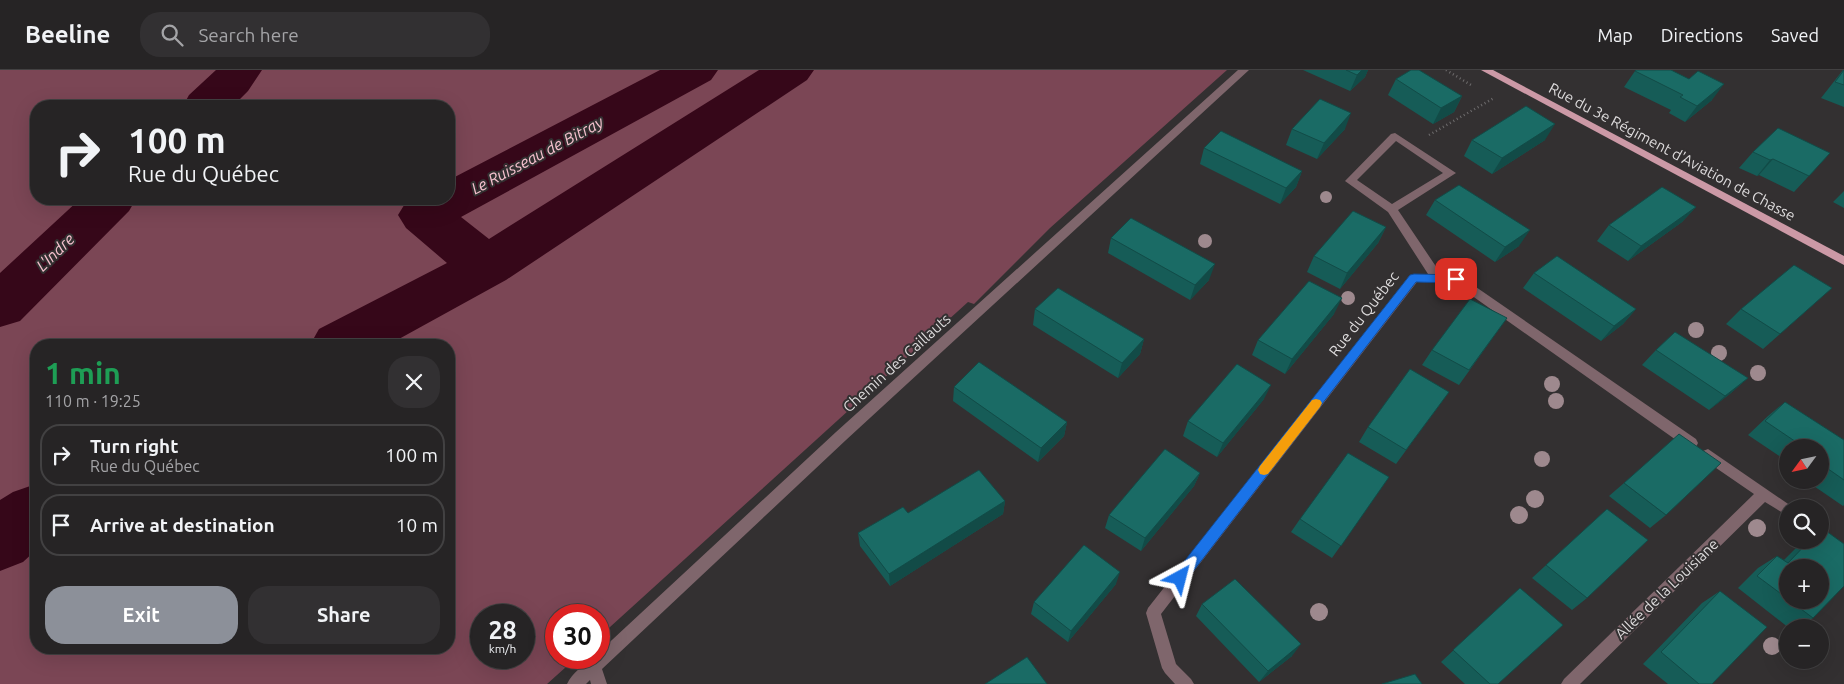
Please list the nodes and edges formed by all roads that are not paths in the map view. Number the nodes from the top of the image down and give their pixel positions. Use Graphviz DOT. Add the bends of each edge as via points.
graph roads {
  1 [pos="1244,70"];
  2 [pos="1486,70"];
  3 [pos="1392,210"];
  4 [pos="1844,261"];
  5 [pos="1437,278"];
  6 [pos="1764,494"];
  7 [pos="1779,504"];
  8 [pos="610,651"];
  9 [pos="591,669"];
  10 [pos="595,669"];
  11 [pos="575,684"];
  12 [pos="599,684"];
  13 [pos="1186,684"];
  14 [pos="1569,684"];
  1 -- 8 [label="street, Chemin des Caillauts"];
  2 -- 4 [label="main road, Rue du 3e Régiment d'Aviation de Chasse"];
  3 -- 3 [label="street" via="1451,173 1395,136 1350,180"];
  3 -- 5 [label="street"];
  5 -- 6 [label="street, Rue du Québec" via="1456,279"];
  5 -- 13 [label="street, Rue du Québec" via="1414,278 1153,613 1170,668"];
  6 -- 7 [label="street, Rue du Québec"];
  6 -- 14 [label="street, Allée de la Louisiane"];
  9 -- 11 [label="street, Chemin des Caillauts"];
  10 -- 12 [label="street"];
}
